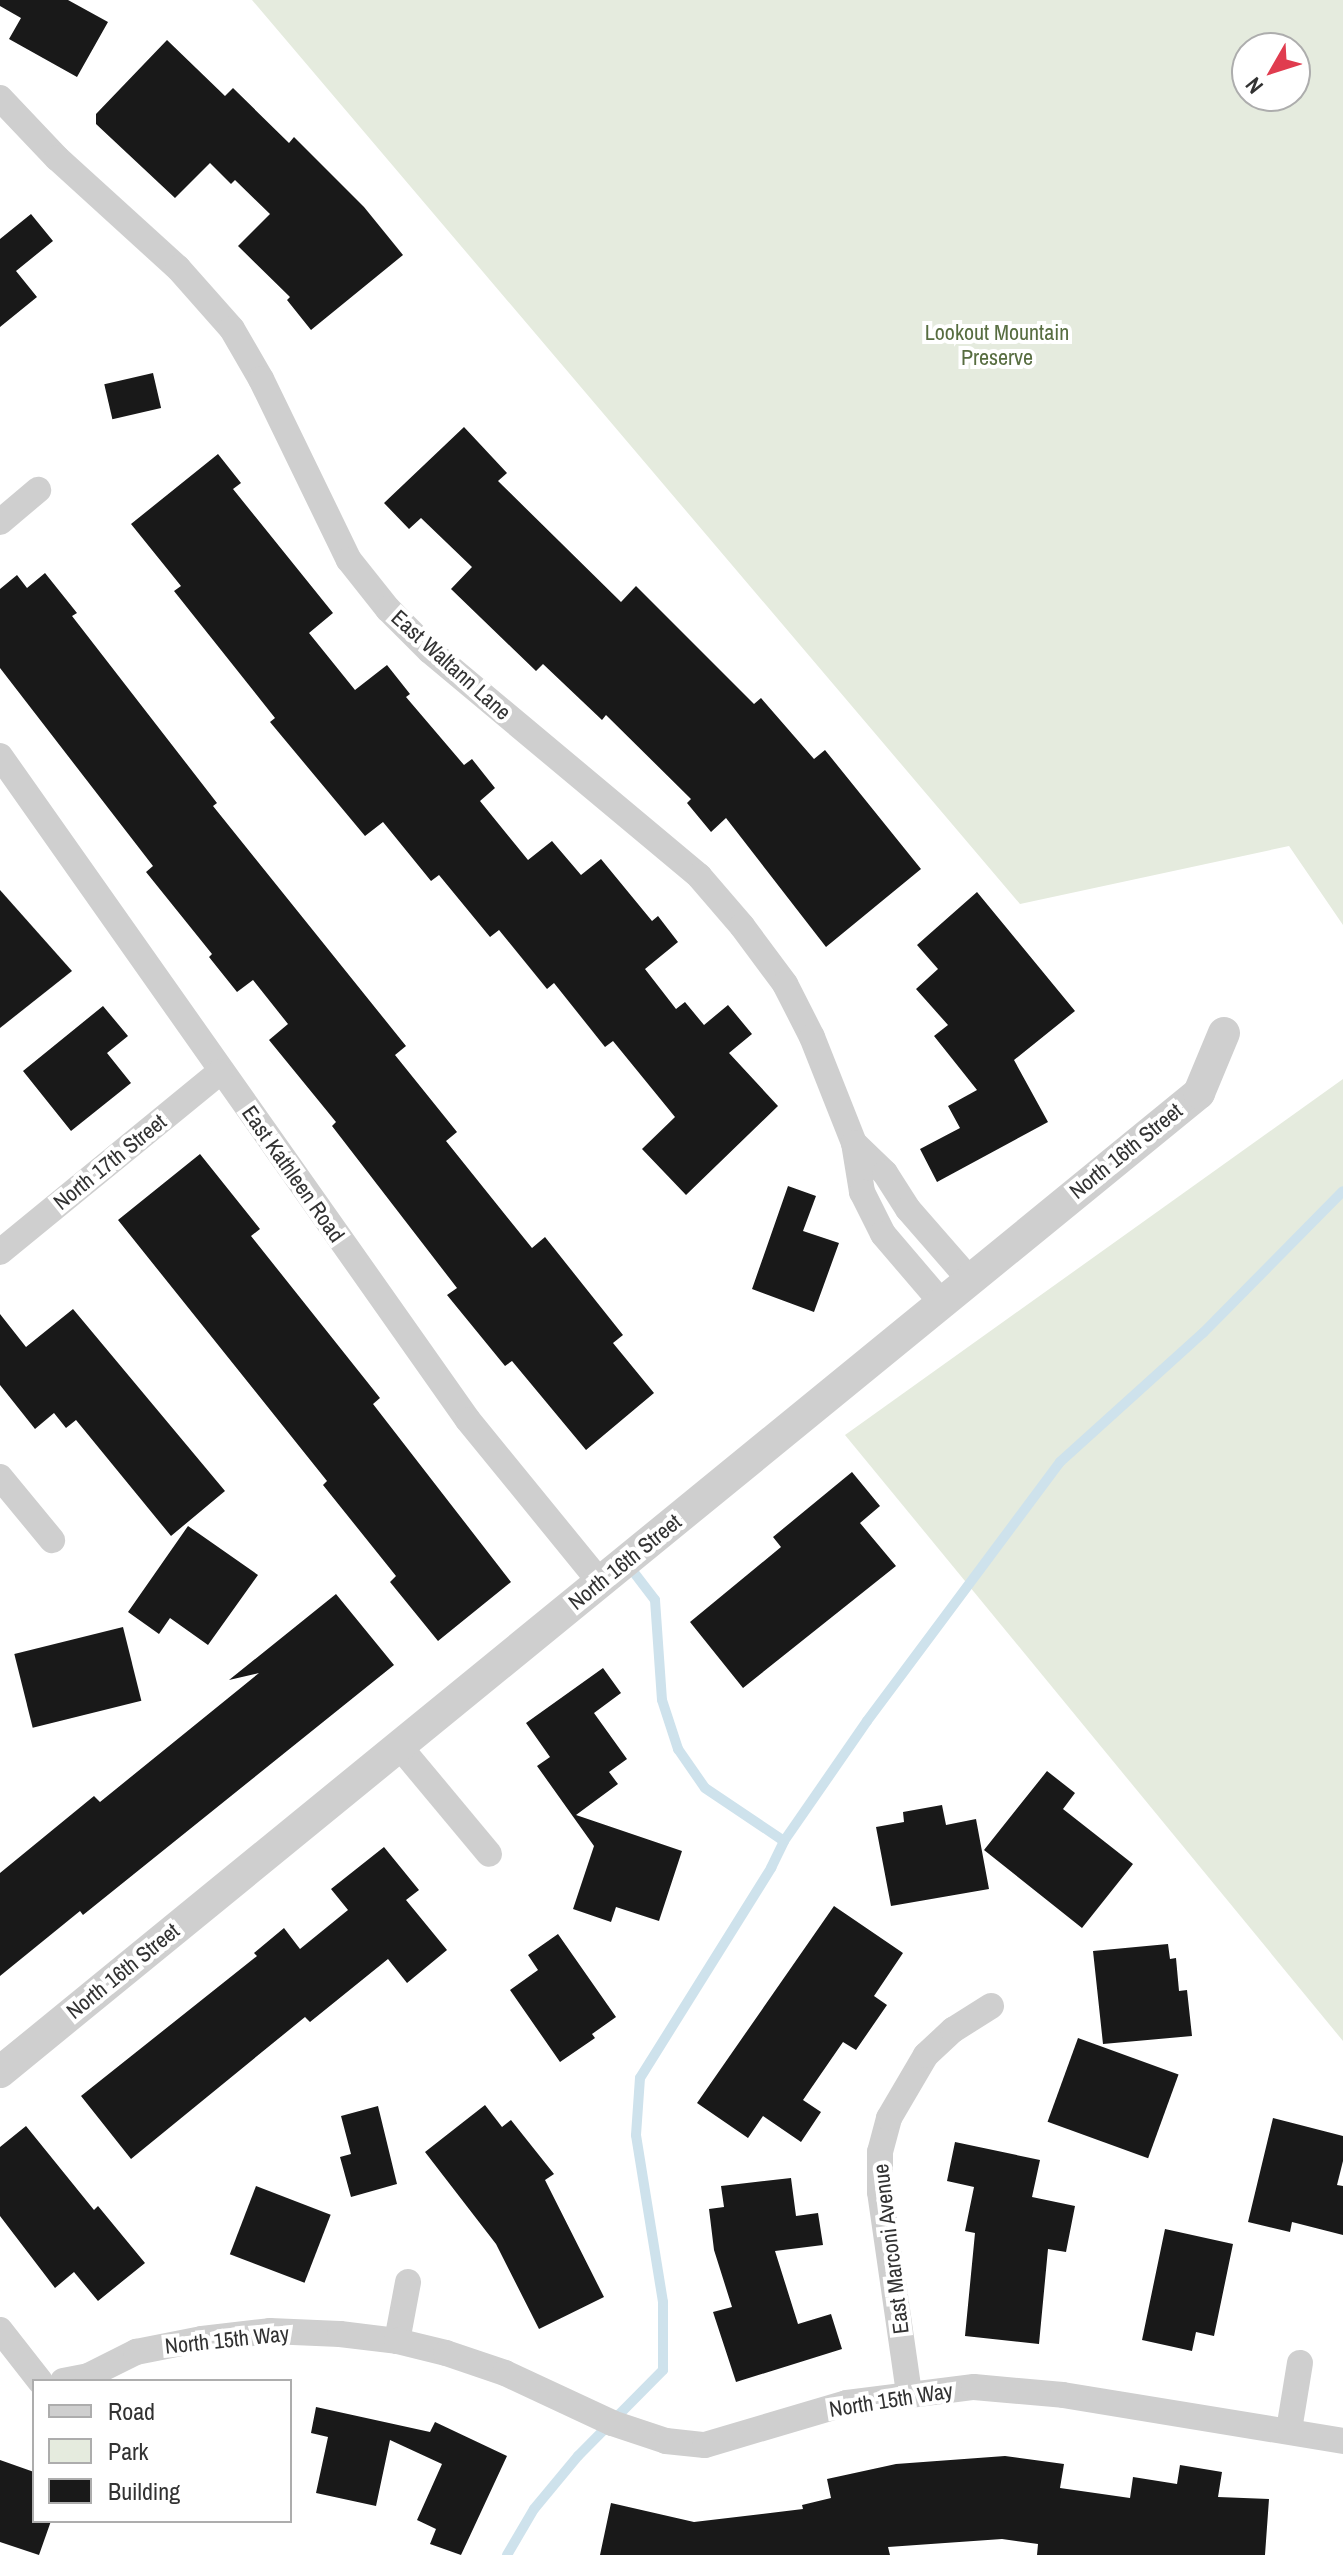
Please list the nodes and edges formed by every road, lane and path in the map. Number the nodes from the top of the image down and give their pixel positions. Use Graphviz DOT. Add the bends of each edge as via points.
graph roads {
  1 [pos="0,98"];
  2 [pos="38,490"];
  3 [pos="0,522"];
  4 [pos="0,756"];
  5 [pos="1224,1033"];
  6 [pos="220,1072"];
  7 [pos="854,1143"];
  8 [pos="894,1188"];
  9 [pos="872,1210"];
  10 [pos="938,1243"];
  11 [pos="0,1252"];
  12 [pos="912,1267"];
  13 [pos="969,1279"];
  14 [pos="941,1302"];
  15 [pos="0,1477"];
  16 [pos="52,1540"];
  17 [pos="600,1582"];
  18 [pos="400,1747"];
  19 [pos="489,1854"];
  20 [pos="991,2006"];
  21 [pos="0,2072"];
  22 [pos="408,2282"];
  23 [pos="0,2330"];
  24 [pos="397,2341"];
  25 [pos="1300,2363"];
  26 [pos="38,2379"];
  27 [pos="73,2379"];
  28 [pos="909,2393"];
  29 [pos="1289,2430"];
  30 [pos="1343,2441"];
  1 -- 7 [label="street, East Waltann Lane" via="211,300 261,379 349,560 388,609 430,651 699,876 742,926 785,984"];
  2 -- 3 [label="street"];
  4 -- 6 [label="street, East Kathleen Road"];
  5 -- 13 [label="street, North 16th Street" via="1199,1093"];
  6 -- 11 [label="street, North 17th Street"];
  6 -- 17 [label="street, East Kathleen Road" via="468,1420"];
  7 -- 8 [label="street, East Waltann Lane"];
  7 -- 9 [label="street, East Waltann Lane" via="862,1192"];
  8 -- 9 [label="street"];
  8 -- 10 [label="street, East Waltann Lane"];
  9 -- 12 [label="street, East Waltann Lane" via="883,1234"];
  10 -- 12 [label="street"];
  10 -- 13 [label="street, East Waltann Lane"];
  12 -- 14 [label="street, East Waltann Lane"];
  13 -- 14 [label="street, North 16th Street"];
  14 -- 17 [label="street, North 16th Street"];
  15 -- 16 [label="street"];
  17 -- 18 [label="street, North 16th Street"];
  18 -- 19 [label="street"];
  18 -- 21 [label="street, North 16th Street"];
  20 -- 28 [label="street, East Marconi Avenue" via="926,2055 889,2118 880,2152 880,2192"];
  22 -- 24 [label="street"];
  23 -- 26 [label="street"];
  24 -- 27 [label="street, North 15th Way" via="270,2331 136,2352"];
  24 -- 28 [label="street, North 15th Way" via="505,2373 612,2423 705,2445 847,2403"];
  25 -- 29 [label="street"];
  28 -- 29 [label="street, North 15th Way" via="974,2387 1063,2395"];
  29 -- 30 [label="street, North 15th Way"];
}
